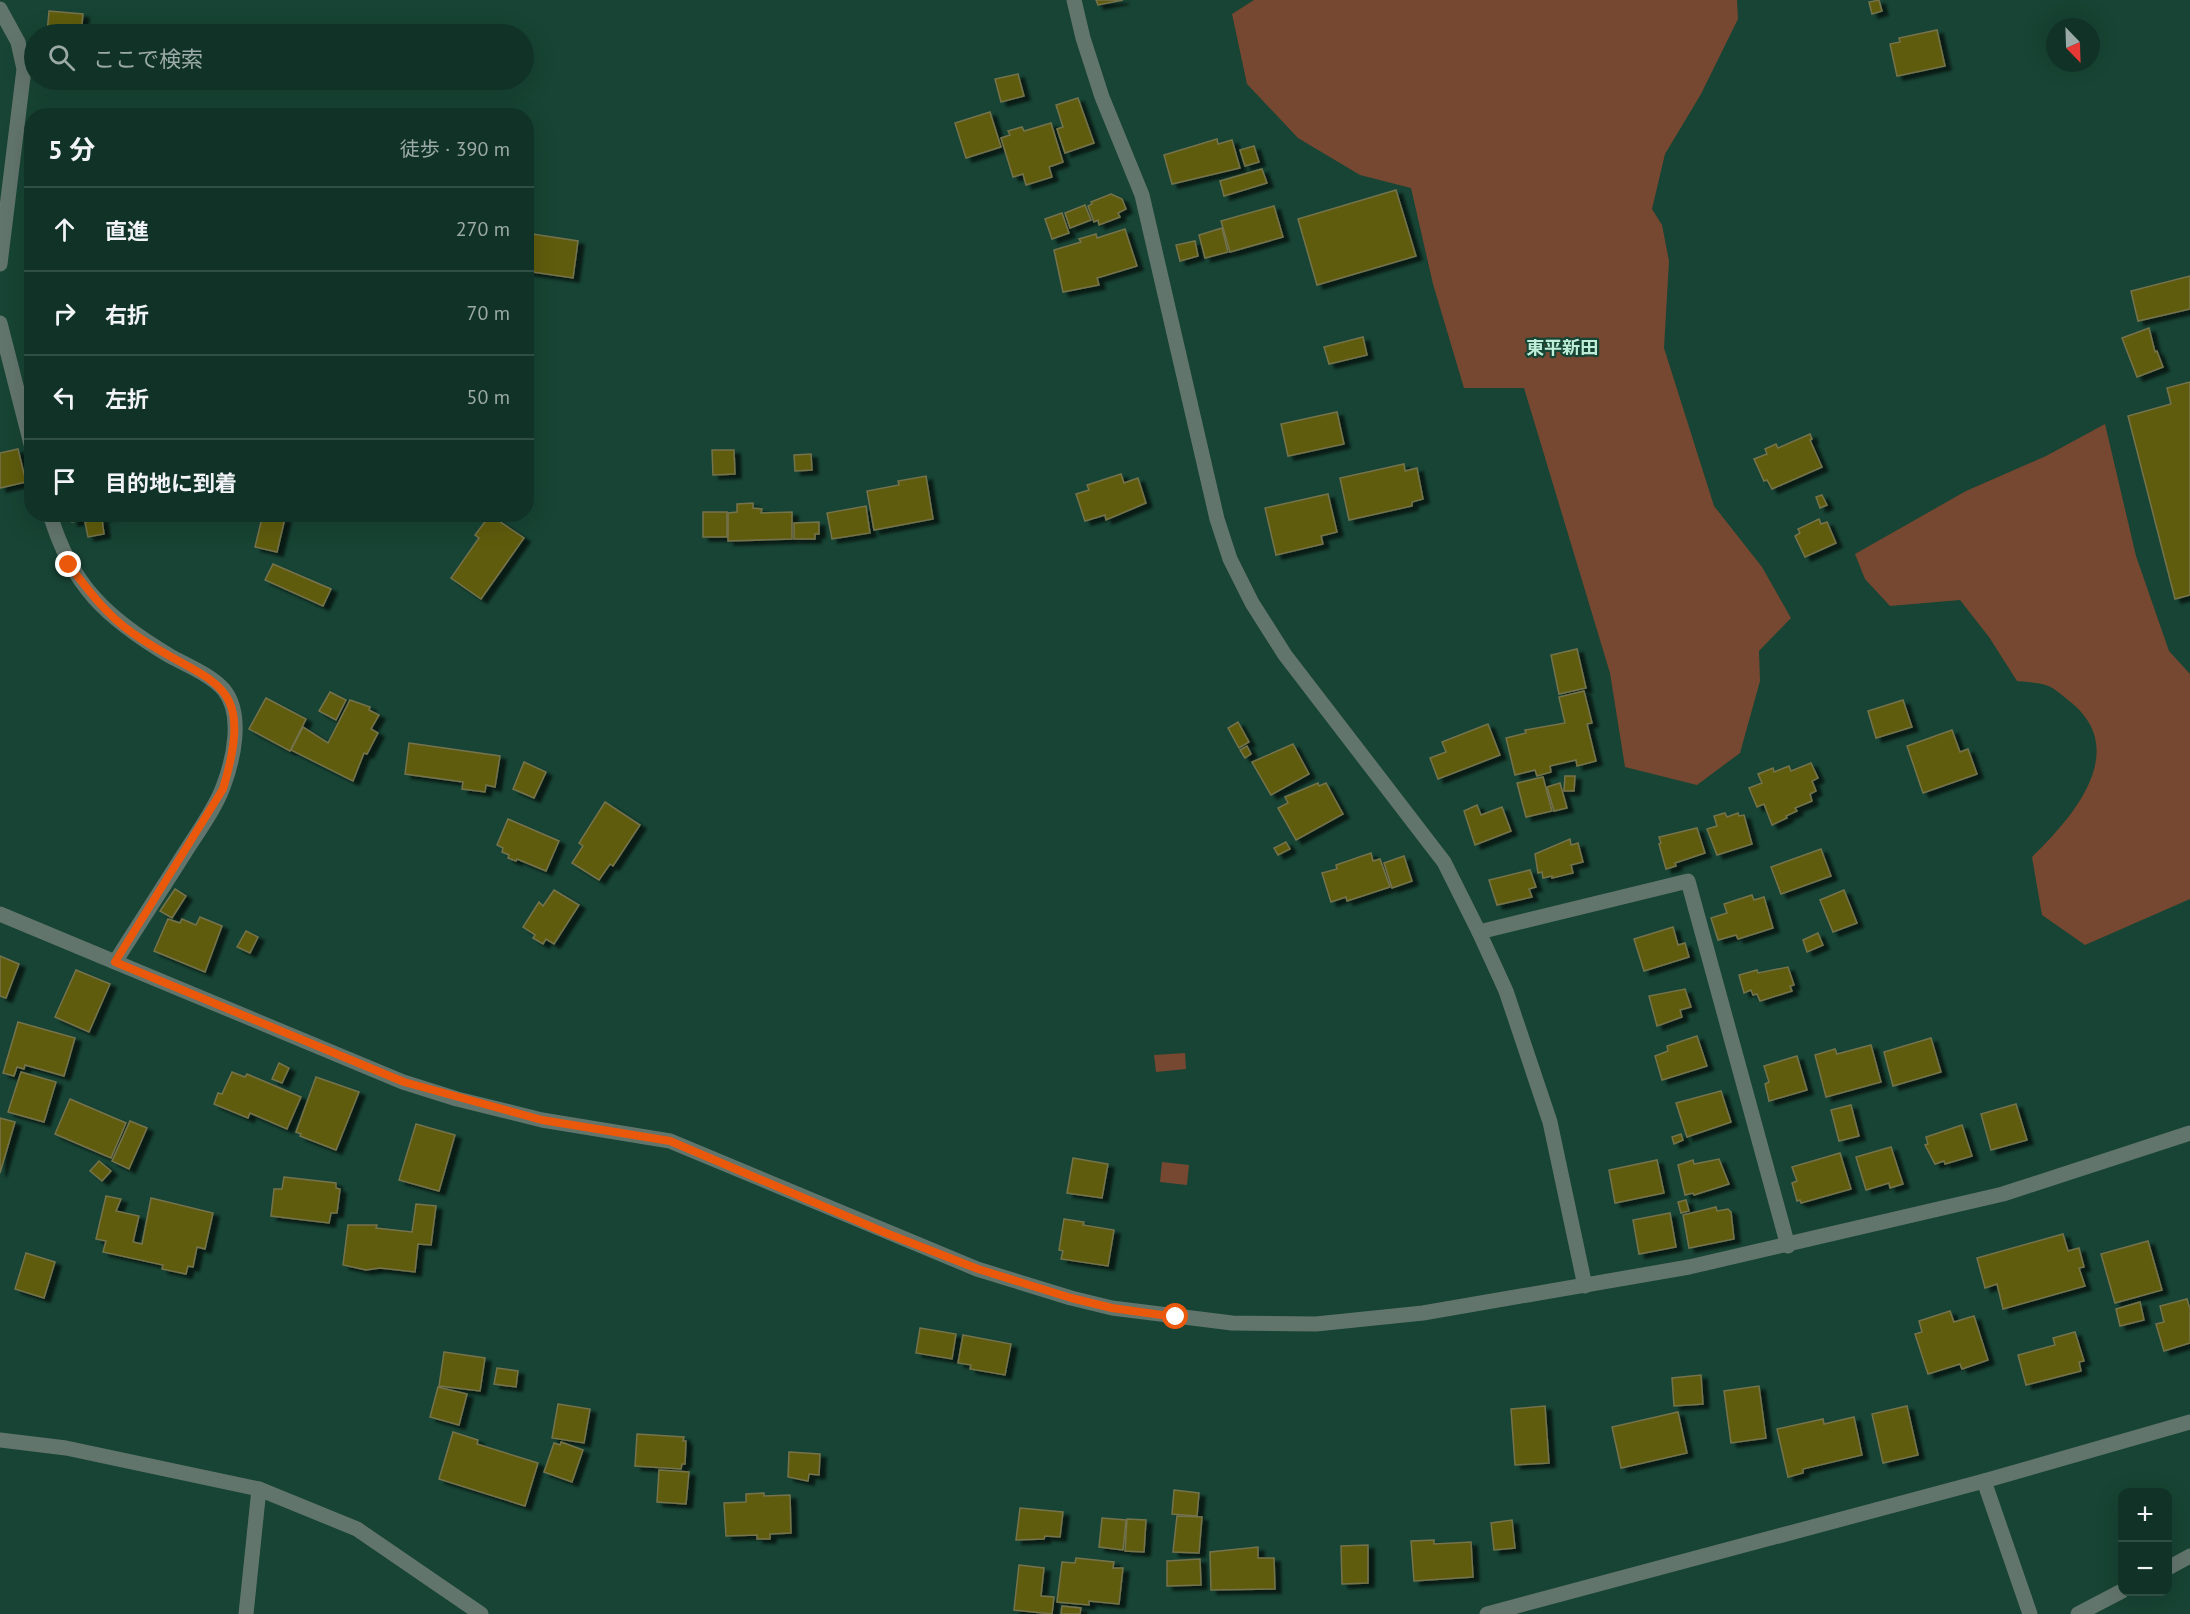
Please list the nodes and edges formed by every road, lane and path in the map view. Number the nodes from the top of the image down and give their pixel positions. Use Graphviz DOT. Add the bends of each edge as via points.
graph roads {
  1 [pos="1074,0"];
  2 [pos="0,9"];
  3 [pos="0,264"];
  4 [pos="0,323"];
  5 [pos="24,417"];
  6 [pos="53,522"];
  7 [pos="0,914"];
  8 [pos="1479,932"];
  9 [pos="115,962"];
  10 [pos="2190,1133"];
  11 [pos="1788,1246"];
  12 [pos="1585,1286"];
  13 [pos="2190,1422"];
  14 [pos="0,1440"];
  15 [pos="1984,1481"];
  16 [pos="259,1490"];
  17 [pos="2190,1556"];
  18 [pos="2172,1566"];
  19 [pos="2118,1593"];
  20 [pos="1520,1610"];
  21 [pos="246,1614"];
  22 [pos="481,1614"];
  23 [pos="1487,1614"];
  24 [pos="2030,1614"];
  25 [pos="2078,1614"];
  1 -- 8 [label="street" via="1102,97 1142,195 1217,519 1230,559 1285,655 1444,862"];
  2 -- 3 [label="street" via="18,42 24,69"];
  4 -- 5 [label="street"];
  6 -- 9 [label="street" via="69,565 100,605 131,632 213,681 225,692 233,711 235,730 223,789"];
  7 -- 9 [label="street"];
  8 -- 11 [label="street" via="1688,881"];
  8 -- 12 [label="street" via="1506,991 1550,1122"];
  9 -- 12 [label="street" via="404,1082 542,1120 670,1141 978,1269 1112,1308 1232,1323 1316,1324 1423,1313"];
  10 -- 11 [label="street" via="2003,1194"];
  11 -- 12 [label="street"];
  13 -- 15 [label="street"];
  14 -- 16 [label="street" via="66,1448"];
  15 -- 20 [label="street"];
  15 -- 24 [label="street"];
  16 -- 21 [label="street"];
  16 -- 22 [label="street" via="357,1529"];
  17 -- 18 [label="street"];
  19 -- 25 [label="street"];
  20 -- 23 [label="street"];
}
